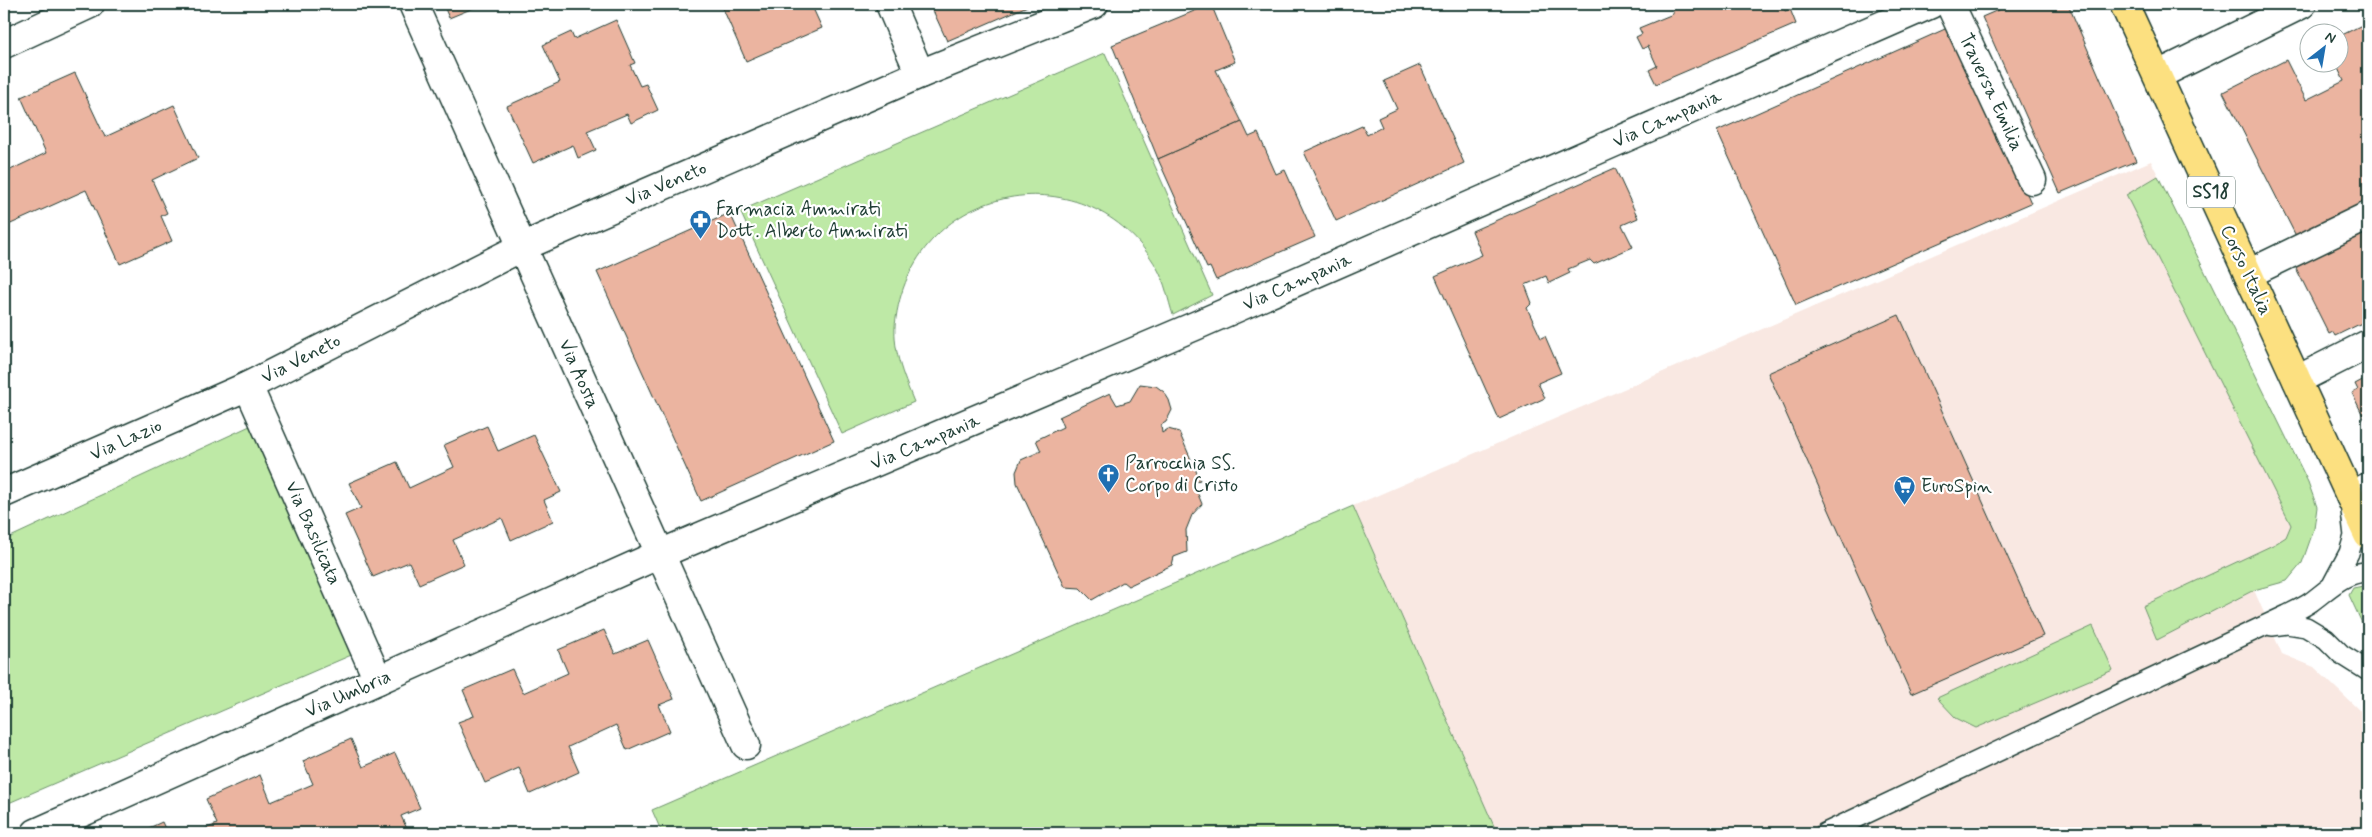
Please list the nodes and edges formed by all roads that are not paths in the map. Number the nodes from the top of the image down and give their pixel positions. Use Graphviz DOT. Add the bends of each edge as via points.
graph roads {
  1 [pos="90,4"];
  2 [pos="413,4"];
  3 [pos="890,4"];
  4 [pos="1094,4"];
  5 [pos="1931,4"];
  6 [pos="1950,4"];
  7 [pos="2124,4"];
  8 [pos="2302,4"];
  9 [pos="4,44"];
  10 [pos="920,74"];
  11 [pos="2158,75"];
  12 [pos="2032,180"];
  13 [pos="2368,216"];
  14 [pos="522,247"];
  15 [pos="2248,274"];
  16 [pos="2368,344"];
  17 [pos="2298,380"];
  18 [pos="248,386"];
  19 [pos="2359,491"];
  20 [pos="4,493"];
  21 [pos="2368,535"];
  22 [pos="660,554"];
  23 [pos="2368,572"];
  24 [pos="2333,583"];
  25 [pos="2258,628"];
  26 [pos="2368,671"];
  27 [pos="378,680"];
  28 [pos="746,745"];
  29 [pos="36,833"];
  30 [pos="1825,833"];
  1 -- 9 [label="street"];
  2 -- 14 [label="street, Via Aosta"];
  3 -- 10 [label="street"];
  4 -- 10 [label="street, Via Veneto"];
  5 -- 22 [label="street, Via Campania" via="1172,336"];
  6 -- 12 [label="street, Traversa Emilia"];
  7 -- 11 [label="main road, Corso Italia / SS18"];
  8 -- 11 [label="street"];
  10 -- 14 [label="street, Via Veneto"];
  11 -- 15 [label="main road, Corso Italia / SS18"];
  13 -- 15 [label="street"];
  14 -- 18 [label="street, Via Veneto"];
  14 -- 22 [label="street, Via Aosta"];
  15 -- 17 [label="main road, Corso Italia / SS18"];
  16 -- 17 [label="street"];
  17 -- 19 [label="main road, Corso Italia / SS18"];
  18 -- 20 [label="street, Via Lazio"];
  18 -- 27 [label="street, Via Basilicata"];
  19 -- 21 [label="main road, Corso Italia / SS18"];
  19 -- 24 [label="lane" via="2354,536"];
  22 -- 27 [label="street, Via Umbria"];
  22 -- 28 [label="street, Via Aosta"];
  23 -- 24 [label="lane"];
  24 -- 25 [label="lane" via="2311,602"];
  25 -- 26 [label="lane" via="2287,624 2306,627"];
  25 -- 30 [label="lane"];
  27 -- 29 [label="street, Via Umbria"];
}
